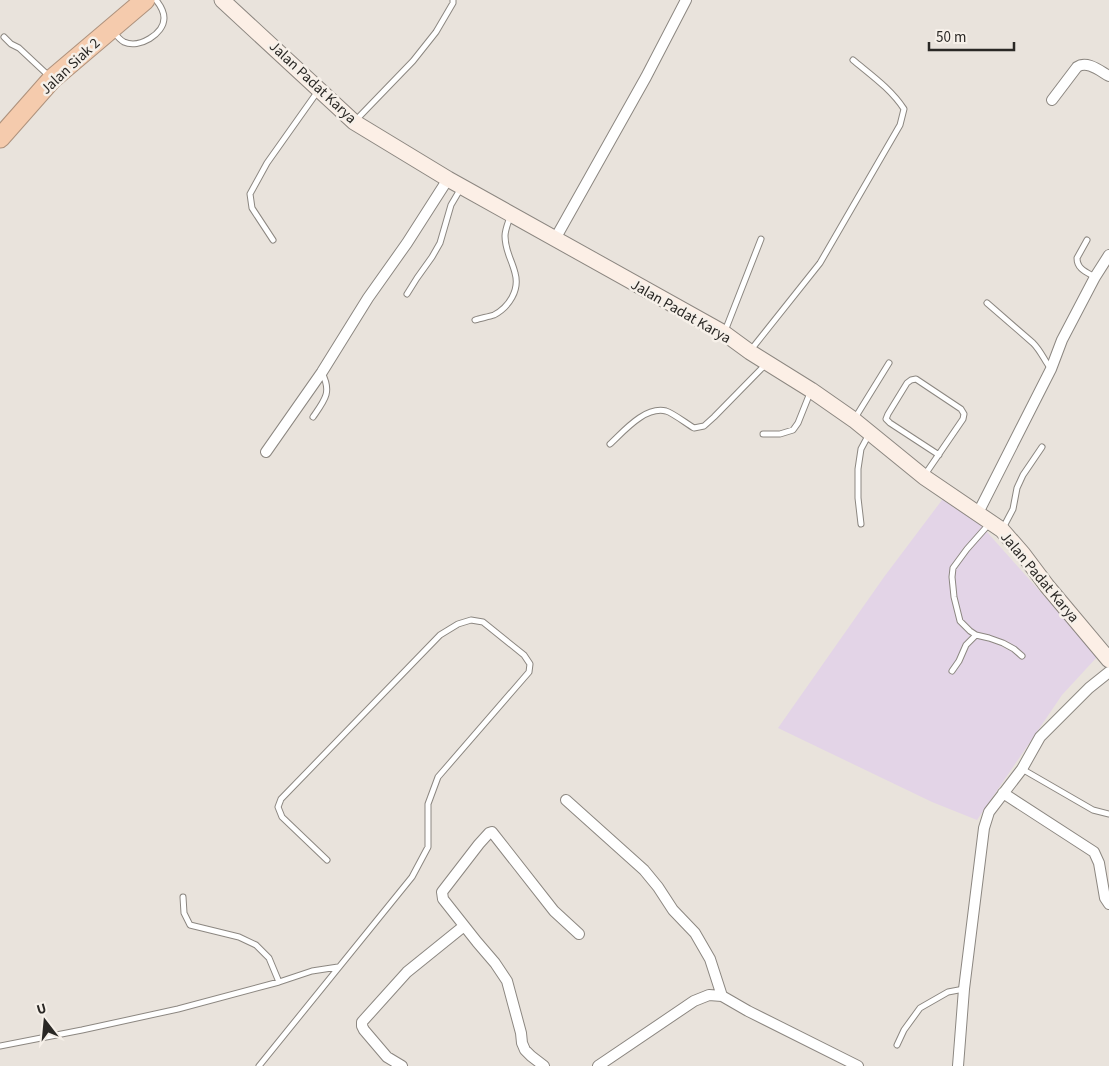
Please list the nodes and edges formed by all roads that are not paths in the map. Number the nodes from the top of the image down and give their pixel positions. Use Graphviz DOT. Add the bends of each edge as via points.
graph roads {
  1 [pos="145,0"];
  2 [pos="156,0"];
  3 [pos="222,0"];
  4 [pos="453,0"];
  5 [pos="686,0"];
  6 [pos="111,29"];
  7 [pos="4,37"];
  8 [pos="853,60"];
  9 [pos="1109,76"];
  10 [pos="52,79"];
  11 [pos="320,89"];
  12 [pos="1052,100"];
  13 [pos="354,122"];
  14 [pos="0,138"];
  15 [pos="455,182"];
  16 [pos="511,214"];
  17 [pos="555,239"];
  18 [pos="273,240"];
  19 [pos="761,240"];
  20 [pos="1087,240"];
  21 [pos="1109,254"];
  22 [pos="1095,277"];
  23 [pos="407,294"];
  24 [pos="987,303"];
  25 [pos="475,320"];
  26 [pos="724,333"];
  27 [pos="750,352"];
  28 [pos="768,362"];
  29 [pos="889,363"];
  30 [pos="1051,369"];
  31 [pos="322,372"];
  32 [pos="811,390"];
  33 [pos="313,416"];
  34 [pos="854,420"];
  35 [pos="870,433"];
  36 [pos="763,434"];
  37 [pos="610,444"];
  38 [pos="1042,447"];
  39 [pos="266,452"];
  40 [pos="939,454"];
  41 [pos="924,477"];
  42 [pos="978,513"];
  43 [pos="861,524"];
  44 [pos="996,526"];
  45 [pos="976,635"];
  46 [pos="1022,656"];
  47 [pos="1109,660"];
  48 [pos="952,671"];
  49 [pos="1109,672"];
  50 [pos="1022,769"];
  51 [pos="1004,793"];
  52 [pos="566,800"];
  53 [pos="1109,814"];
  54 [pos="327,860"];
  55 [pos="183,897"];
  56 [pos="1109,904"];
  57 [pos="464,926"];
  58 [pos="579,934"];
  59 [pos="339,967"];
  60 [pos="280,982"];
  61 [pos="964,988"];
  62 [pos="722,996"];
  63 [pos="897,1044"];
  64 [pos="0,1046"];
  65 [pos="259,1066"];
  66 [pos="402,1066"];
  67 [pos="544,1066"];
  68 [pos="598,1066"];
  69 [pos="858,1066"];
  70 [pos="958,1066"];
  1 -- 6 [label="highway, Jalan Siak 2"];
  2 -- 6 [label="lane" via="164,16 163,23 143,43 123,42"];
  3 -- 11 [label="street, Jalan Padat Karya"];
  4 -- 13 [label="lane" via="436,32 413,61"];
  5 -- 17 [label="street"];
  6 -- 10 [label="highway, Jalan Siak 2"];
  7 -- 10 [label="lane"];
  8 -- 27 [label="lane" via="898,100 904,109 900,125 820,263"];
  9 -- 12 [label="street" via="1088,65 1079,65"];
  10 -- 14 [label="highway, Jalan Siak 2"];
  11 -- 13 [label="street, Jalan Padat Karya"];
  11 -- 18 [label="lane" via="267,163 250,194 252,208"];
  13 -- 15 [label="street, Jalan Padat Karya"];
  15 -- 16 [label="street, Jalan Padat Karya"];
  15 -- 23 [label="lane" via="440,243"];
  15 -- 31 [label="street" via="368,298"];
  16 -- 17 [label="street, Jalan Padat Karya"];
  16 -- 25 [label="lane" via="505,234 507,254 515,274 514,295 504,308"];
  17 -- 26 [label="street, Jalan Padat Karya"];
  19 -- 26 [label="lane"];
  20 -- 22 [label="lane" via="1077,261 1080,269"];
  21 -- 22 [label="street"];
  22 -- 30 [label="street" via="1062,340"];
  24 -- 30 [label="lane" via="1040,350"];
  26 -- 27 [label="street, Jalan Padat Karya"];
  27 -- 28 [label="street, Jalan Padat Karya"];
  28 -- 32 [label="street, Jalan Padat Karya"];
  28 -- 37 [label="lane" via="704,426 694,428 667,412 652,411 635,421"];
  29 -- 34 [label="lane"];
  30 -- 42 [label="street"];
  31 -- 33 [label="lane" via="327,382 327,396"];
  31 -- 39 [label="street"];
  32 -- 34 [label="street, Jalan Padat Karya"];
  32 -- 36 [label="lane" via="793,430"];
  34 -- 35 [label="street, Jalan Padat Karya"];
  35 -- 41 [label="street, Jalan Padat Karya"];
  35 -- 43 [label="lane" via="861,449 858,469"];
  38 -- 44 [label="lane" via="1023,475 1013,509"];
  40 -- 40 [label="lane" via="964,414 916,379 910,380 886,419"];
  40 -- 41 [label="lane"];
  41 -- 42 [label="street, Jalan Padat Karya"];
  42 -- 44 [label="street, Jalan Padat Karya"];
  44 -- 45 [label="lane" via="967,549 953,568 954,597 960,621"];
  44 -- 47 [label="street, Jalan Padat Karya" via="1023,554"];
  45 -- 46 [label="lane" via="1002,643"];
  45 -- 48 [label="lane" via="966,645"];
  49 -- 50 [label="street" via="1040,737"];
  50 -- 51 [label="street"];
  50 -- 53 [label="lane" via="1093,810"];
  51 -- 56 [label="street" via="1094,852"];
  51 -- 61 [label="street" via="990,812 984,828"];
  52 -- 62 [label="street" via="644,870 673,910 695,932 710,959"];
  54 -- 59 [label="lane" via="282,817 278,807 281,799 440,635 471,620 483,622 524,655 530,664 529,672 438,777 428,804 428,847 412,876"];
  55 -- 60 [label="lane" via="184,913 190,925 239,937 256,945 269,958"];
  57 -- 58 [label="street" via="443,899 442,892 492,832 554,911"];
  57 -- 66 [label="street" via="407,972 362,1022 364,1030 387,1057"];
  57 -- 67 [label="street" via="507,981 525,1050"];
  59 -- 60 [label="lane" via="312,971"];
  59 -- 65 [label="lane"];
  60 -- 64 [label="lane" via="178,1009"];
  61 -- 63 [label="lane" via="948,992 920,1008"];
  61 -- 70 [label="street"];
  62 -- 68 [label="street" via="709,995 694,1001"];
  62 -- 69 [label="street"];
}
